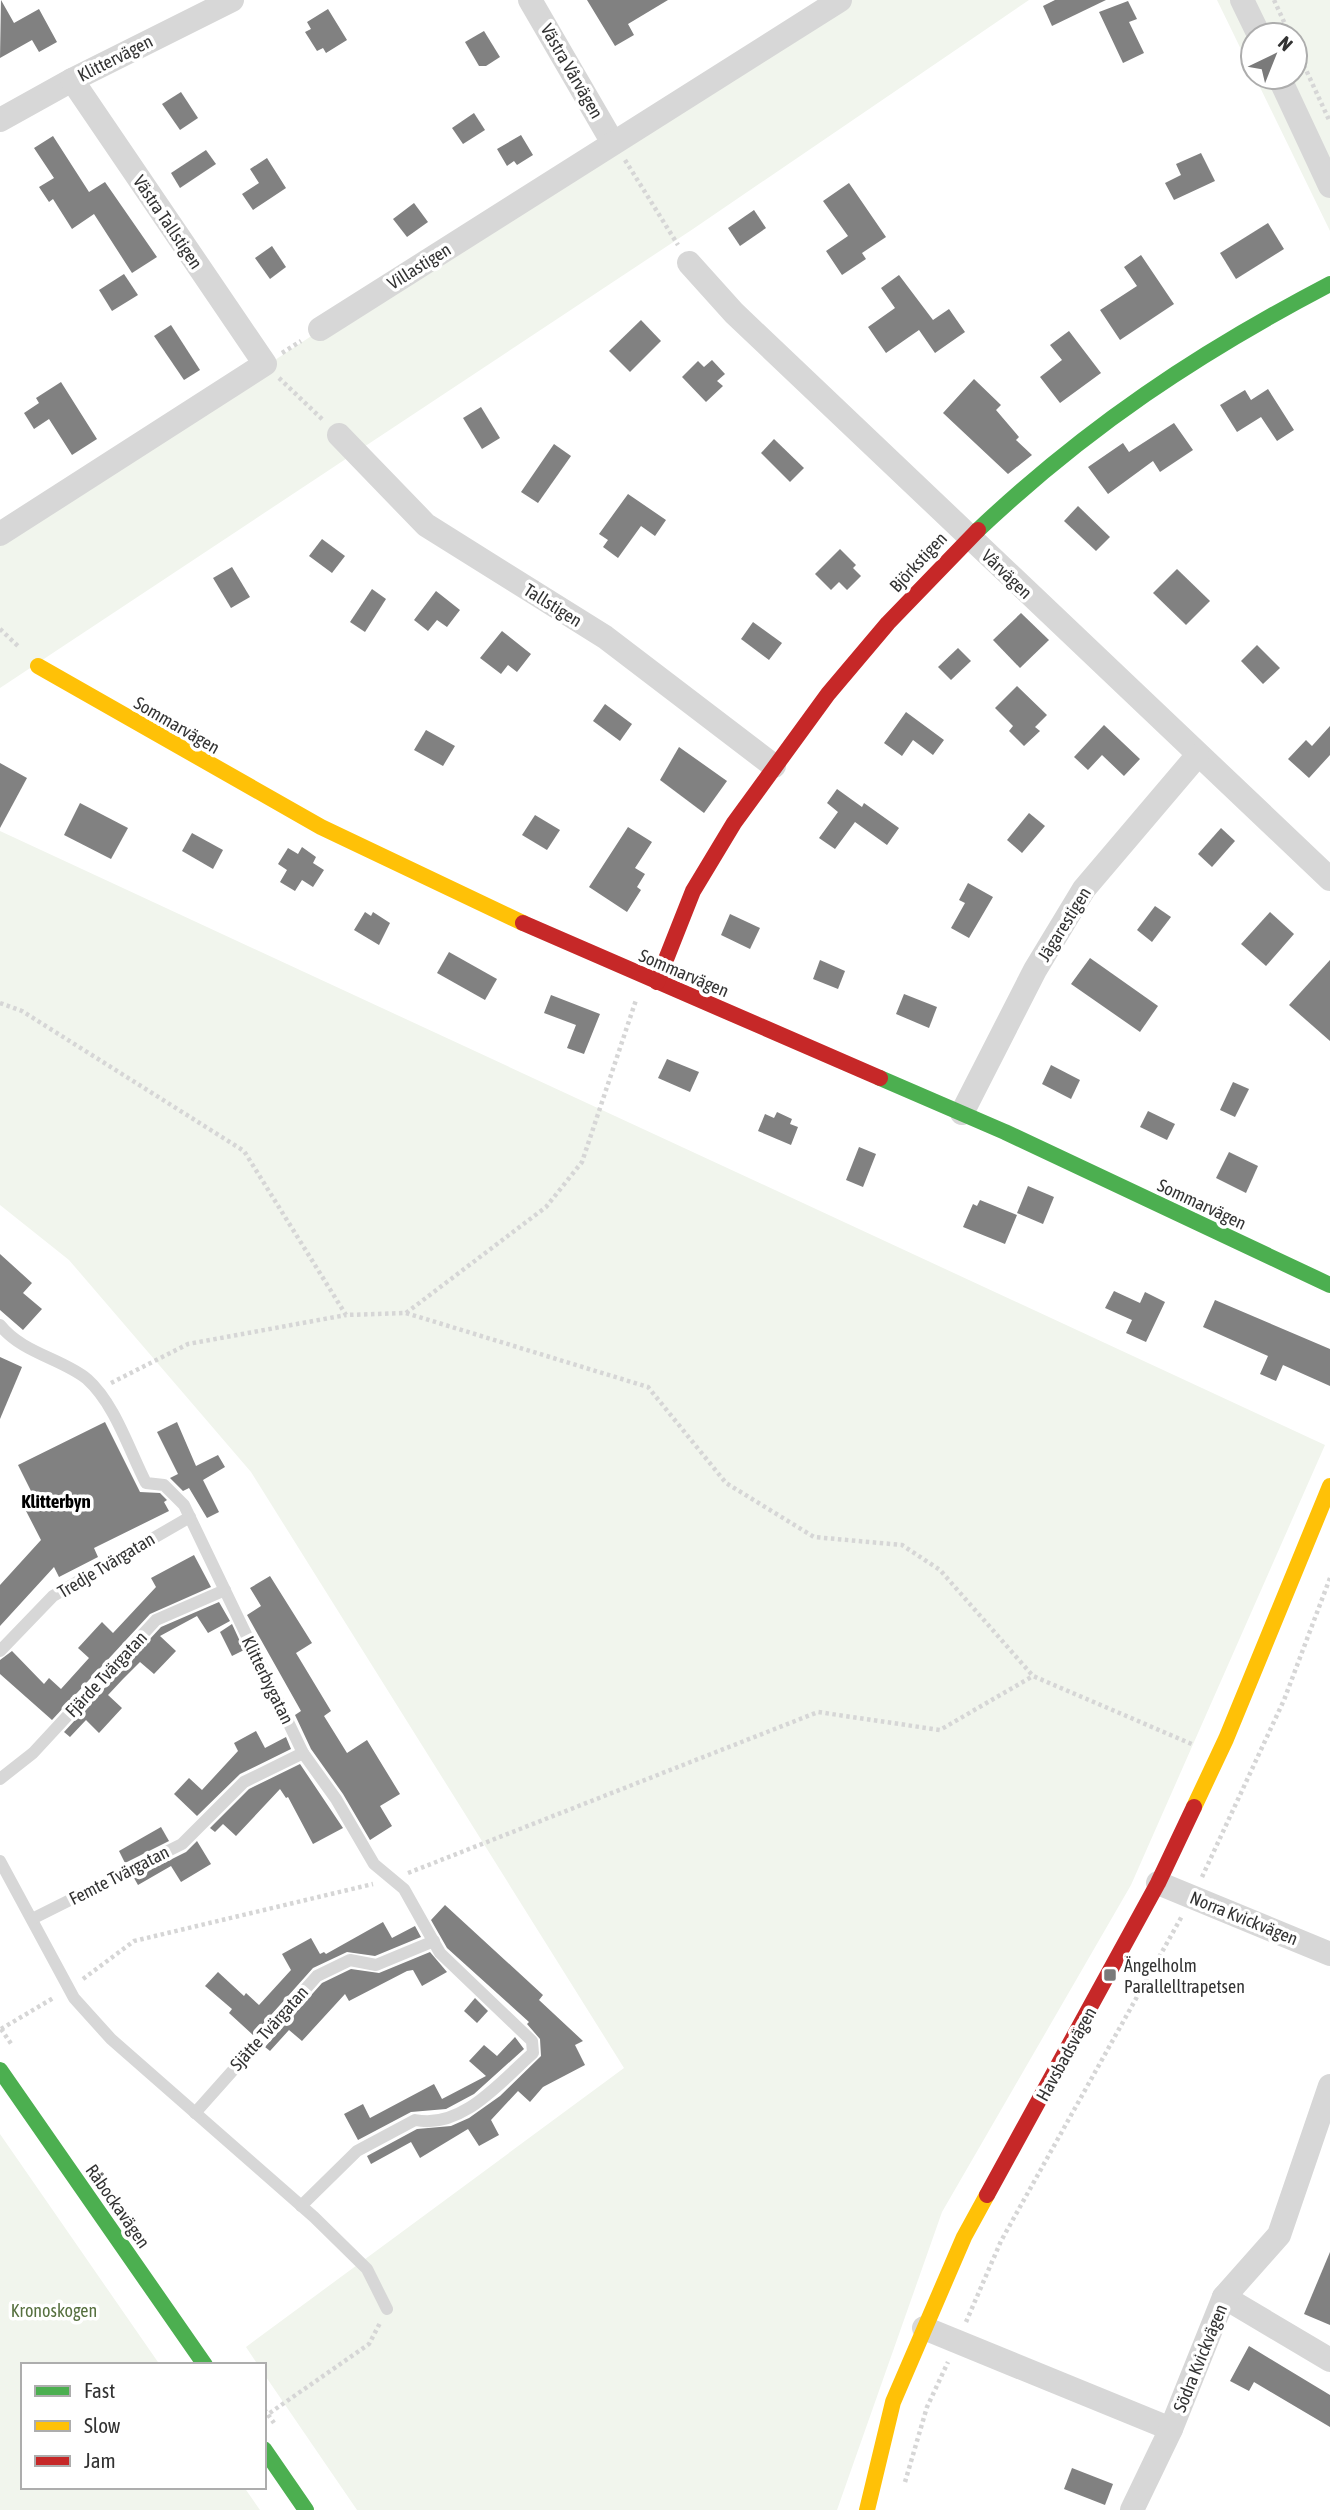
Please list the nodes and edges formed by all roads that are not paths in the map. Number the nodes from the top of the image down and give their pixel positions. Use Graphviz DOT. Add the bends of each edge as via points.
graph roads {
  1 [pos="232,0"];
  2 [pos="530,0"];
  3 [pos="840,0"];
  4 [pos="1242,0"];
  5 [pos="1252,21"];
  6 [pos="72,80"];
  7 [pos="1286,91"];
  8 [pos="0,120"];
  9 [pos="614,143"];
  10 [pos="1330,186"];
  11 [pos="689,263"];
  12 [pos="1330,285"];
  13 [pos="320,329"];
  14 [pos="339,436"];
  15 [pos="0,534"];
  16 [pos="968,537"];
  17 [pos="38,666"];
  18 [pos="1197,755"];
  19 [pos="774,766"];
  20 [pos="1330,878"];
  21 [pos="650,979"];
  22 [pos="961,1114"];
  23 [pos="1330,1285"];
  24 [pos="1,1329"];
  25 [pos="1330,1486"];
  26 [pos="190,1517"];
  27 [pos="225,1590"];
  28 [pos="0,1651"];
  29 [pos="303,1753"];
  30 [pos="0,1779"];
  31 [pos="0,1861"];
  32 [pos="1158,1883"];
  33 [pos="32,1919"];
  34 [pos="433,1941"];
  35 [pos="1330,1954"];
  36 [pos="0,2070"];
  37 [pos="1328,2099"];
  38 [pos="195,2113"];
  39 [pos="301,2206"];
  40 [pos="1224,2297"];
  41 [pos="387,2309"];
  42 [pos="924,2328"];
  43 [pos="1330,2360"];
  44 [pos="204,2363"];
  45 [pos="1171,2429"];
  46 [pos="266,2452"];
  47 [pos="306,2510"];
  48 [pos="867,2510"];
  49 [pos="1132,2510"];
  1 -- 6 [label="street, Klittervägen"];
  2 -- 9 [label="street, Västra Vårvägen"];
  3 -- 9 [label="street, Villastigen"];
  4 -- 5 [label="street"];
  6 -- 8 [label="street, Klittervägen"];
  6 -- 15 [label="street, Västra Tallstigen" via="265,364"];
  7 -- 10 [label="street"];
  9 -- 13 [label="street, Villastigen"];
  11 -- 16 [label="street, Vårvägen" via="734,313"];
  12 -- 16 [label="street, Björkstigen" via="1290,303 1125,406"];
  14 -- 19 [label="street, Tallstigen" via="426,525 605,637"];
  16 -- 18 [label="street, Vårvägen"];
  16 -- 19 [label="street, Björkstigen" via="867,644"];
  17 -- 21 [label="street, Sommarvägen" via="321,827"];
  18 -- 20 [label="street, Vårvägen"];
  18 -- 22 [label="street, Jägarestigen" via="1084,889 1035,970"];
  19 -- 21 [label="street, Björkstigen" via="698,879"];
  21 -- 22 [label="street, Sommarvägen"];
  22 -- 23 [label="street, Sommarvägen"];
  24 -- 26 [label="lane, Klitterbygatan" via="86,1379 109,1409 146,1483 164,1485"];
  25 -- 32 [label="street, Havsbadsvägen" via="1219,1756"];
  26 -- 27 [label="lane, Klitterbygatan"];
  26 -- 28 [label="lane, Tredje Tvärgatan" via="53,1596"];
  27 -- 29 [label="lane, Klitterbygatan"];
  27 -- 30 [label="lane, Fjärde Tvärgatan" via="156,1620 33,1752"];
  29 -- 33 [label="lane, Femte Tvärgatan" via="244,1782 182,1843"];
  29 -- 34 [label="lane, Klitterbygatan" via="374,1864 404,1889"];
  31 -- 33 [label="lane"];
  32 -- 35 [label="street, Norra Kvickvägen"];
  32 -- 42 [label="street, Havsbadsvägen" via="964,2237"];
  33 -- 38 [label="lane" via="69,1989 111,2039"];
  34 -- 38 [label="lane, Sjätte Tvärgatan" via="376,1965 350,1960 317,1976"];
  34 -- 39 [label="lane, Klitterbygatan" via="532,2041 533,2053 478,2102 454,2116 433,2124 415,2120 357,2151"];
  36 -- 44 [label="street, Råbockavägen"];
  37 -- 40 [label="street, Södra Kvickvägen" via="1279,2235"];
  38 -- 39 [label="lane"];
  39 -- 41 [label="lane" via="367,2269"];
  40 -- 43 [label="street"];
  40 -- 45 [label="street, Södra Kvickvägen"];
  42 -- 45 [label="street, Södra Kvickvägen"];
  42 -- 48 [label="street, Havsbadsvägen" via="893,2402"];
  45 -- 49 [label="street, Södra Kvickvägen"];
  46 -- 47 [label="street"];
}
